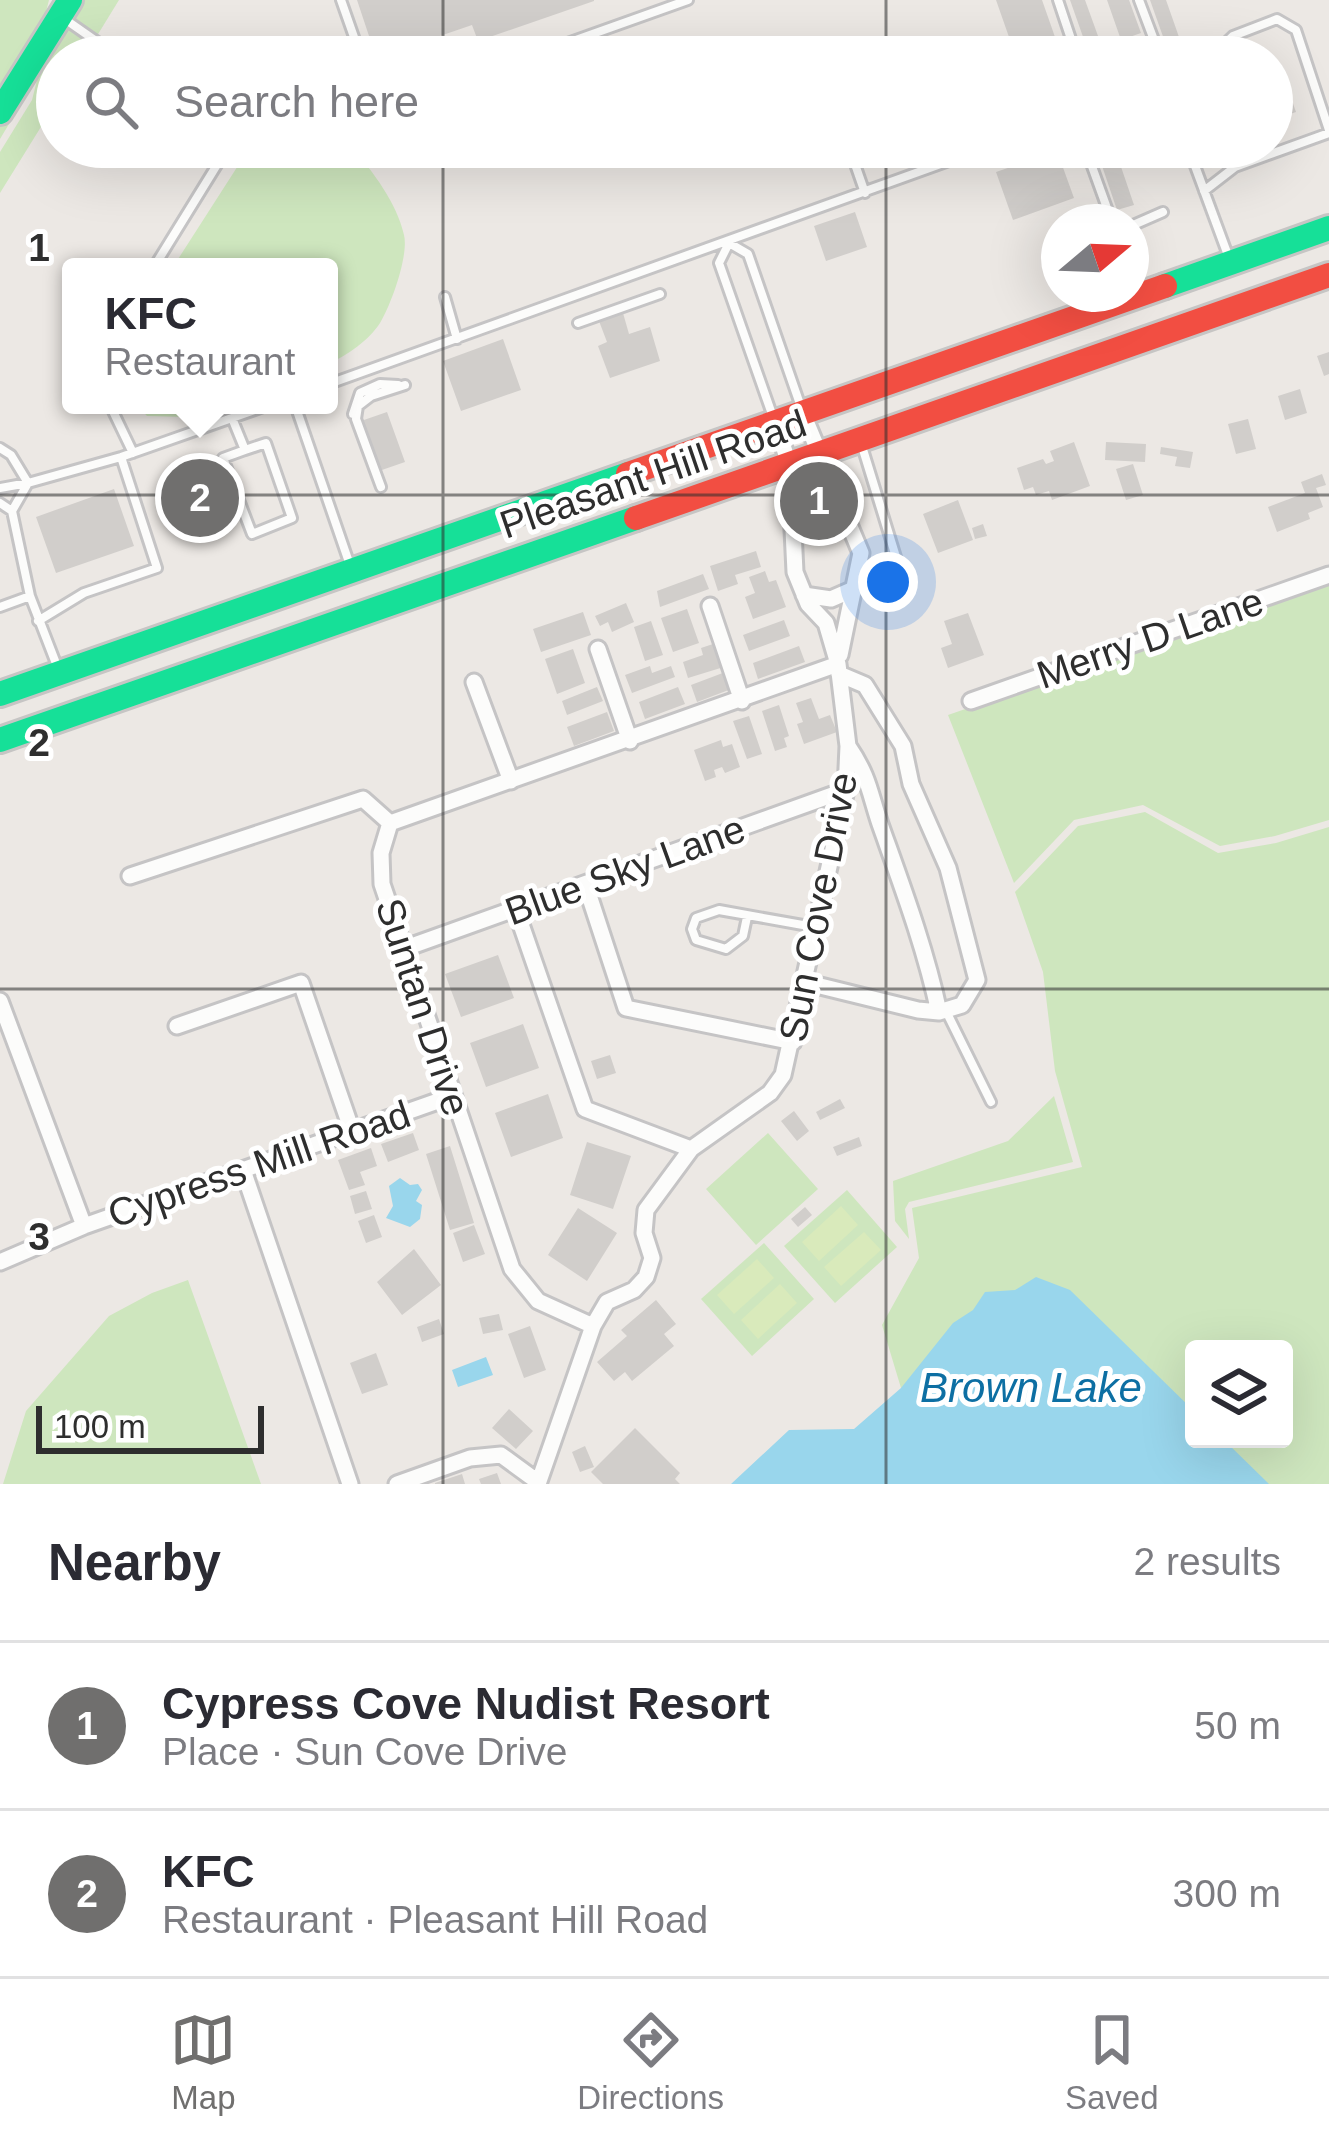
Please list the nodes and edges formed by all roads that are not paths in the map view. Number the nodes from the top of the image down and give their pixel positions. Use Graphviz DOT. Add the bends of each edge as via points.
graph roads {
  1 [pos="341,0"];
  2 [pos="688,0"];
  3 [pos="1058,0"];
  4 [pos="1139,0"];
  5 [pos="65,8"];
  6 [pos="48,36"];
  7 [pos="96,36"];
  8 [pos="354,36"];
  9 [pos="587,36"];
  10 [pos="1070,36"];
  11 [pos="1152,36"];
  12 [pos="1232,36"];
  13 [pos="36,54"];
  14 [pos="0,112"];
  15 [pos="1329,131"];
  16 [pos="1293,145"];
  17 [pos="215,168"];
  18 [pos="856,168"];
  19 [pos="932,168"];
  20 [pos="1093,168"];
  21 [pos="1196,168"];
  22 [pos="1234,168"];
  23 [pos="1204,191"];
  24 [pos="865,193"];
  25 [pos="1106,204"];
  26 [pos="1163,212"];
  27 [pos="1149,218"];
  28 [pos="1329,228"];
  29 [pos="729,243"];
  30 [pos="160,258"];
  31 [pos="1231,263"];
  32 [pos="1329,275"];
  33 [pos="660,294"];
  34 [pos="445,297"];
  35 [pos="578,323"];
  36 [pos="457,339"];
  37 [pos="338,381"];
  38 [pos="405,385"];
  39 [pos="114,414"];
  40 [pos="243,414"];
  41 [pos="298,414"];
  42 [pos="803,414"];
  43 [pos="232,418"];
  44 [pos="776,424"];
  45 [pos="860,442"];
  46 [pos="0,448"];
  47 [pos="244,450"];
  48 [pos="133,453"];
  49 [pos="824,455"];
  50 [pos="121,457"];
  51 [pos="790,467"];
  52 [pos="28,483"];
  53 [pos="0,488"];
  54 [pos="381,488"];
  55 [pos="0,503"];
  56 [pos="12,511"];
  57 [pos="900,570"];
  58 [pos="352,572"];
  59 [pos="1329,575"];
  60 [pos="854,589"];
  61 [pos="30,596"];
  62 [pos="804,596"];
  63 [pos="710,606"];
  64 [pos="0,607"];
  65 [pos="38,621"];
  66 [pos="598,649"];
  67 [pos="839,669"];
  68 [pos="60,673"];
  69 [pos="474,682"];
  70 [pos="0,694"];
  71 [pos="742,700"];
  72 [pos="971,701"];
  73 [pos="0,740"];
  74 [pos="630,741"];
  75 [pos="848,746"];
  76 [pos="511,781"];
  77 [pos="846,790"];
  78 [pos="390,823"];
  79 [pos="130,876"];
  80 [pos="586,886"];
  81 [pos="516,910"];
  82 [pos="747,916"];
  83 [pos="814,928"];
  84 [pos="403,949"];
  85 [pos="804,982"];
  86 [pos="0,1001"];
  87 [pos="942,1011"];
  88 [pos="177,1026"];
  89 [pos="793,1042"];
  90 [pos="452,1096"];
  91 [pos="991,1102"];
  92 [pos="352,1131"];
  93 [pos="691,1149"];
  94 [pos="243,1170"];
  95 [pos="84,1226"];
  96 [pos="0,1262"];
  97 [pos="593,1326"];
  98 [pos="538,1483"];
  99 [pos="350,1484"];
  100 [pos="397,1484"];
  1 -- 8 [label="lane"];
  2 -- 9 [label="lane"];
  3 -- 10 [label="lane"];
  4 -- 11 [label="lane"];
  5 -- 6 [label="main road"];
  5 -- 7 [label="lane"];
  12 -- 15 [label="lane" via="1277,20 1296,30"];
  13 -- 14 [label="main road"];
  15 -- 16 [label="lane"];
  17 -- 30 [label="lane"];
  18 -- 24 [label="lane"];
  19 -- 24 [label="lane"];
  20 -- 25 [label="lane"];
  21 -- 23 [label="lane"];
  22 -- 23 [label="lane"];
  23 -- 31 [label="lane"];
  24 -- 29 [label="lane"];
  26 -- 27 [label="lane"];
  28 -- 31 [label="main road, Pleasant Hill Road"];
  29 -- 36 [label="lane"];
  29 -- 42 [label="lane" via="748,254"];
  29 -- 44 [label="lane" via="719,263"];
  31 -- 42 [label="main road, Pleasant Hill Road"];
  32 -- 45 [label="main road, Pleasant Hill Road"];
  33 -- 35 [label="lane"];
  34 -- 36 [label="lane"];
  36 -- 37 [label="lane"];
  38 -- 54 [label="lane" via="358,406"];
  39 -- 48 [label="lane"];
  40 -- 43 [label="lane"];
  41 -- 58 [label="lane"];
  42 -- 44 [label="main road, Pleasant Hill Road"];
  42 -- 49 [label="street, Sun Cove Drive"];
  43 -- 47 [label="lane"];
  43 -- 48 [label="lane"];
  44 -- 51 [label="street, Sun Cove Drive"];
  44 -- 58 [label="main road, Pleasant Hill Road"];
  45 -- 49 [label="main road, Pleasant Hill Road"];
  45 -- 57 [label="lane"];
  46 -- 52 [label="lane"];
  47 -- 47 [label="lane" via="266,443 292,518 252,534 223,458"];
  48 -- 50 [label="lane"];
  49 -- 51 [label="main road, Pleasant Hill Road"];
  49 -- 60 [label="street, Sun Cove Drive" via="862,553"];
  50 -- 52 [label="lane"];
  50 -- 65 [label="lane" via="157,568 84,593"];
  51 -- 62 [label="street, Sun Cove Drive" via="791,549"];
  51 -- 73 [label="main road, Pleasant Hill Road"];
  52 -- 53 [label="lane"];
  52 -- 56 [label="lane"];
  55 -- 56 [label="lane"];
  56 -- 61 [label="lane"];
  58 -- 68 [label="main road, Pleasant Hill Road"];
  59 -- 72 [label="street, Merry D Lane"];
  60 -- 62 [label="street" via="831,599"];
  60 -- 67 [label="street, Sun Cove Drive"];
  61 -- 64 [label="lane"];
  61 -- 65 [label="lane"];
  62 -- 67 [label="street, Sun Cove Drive" via="826,623"];
  63 -- 71 [label="street"];
  65 -- 68 [label="lane"];
  66 -- 74 [label="street"];
  67 -- 71 [label="street"];
  67 -- 75 [label="street, Sun Cove Drive"];
  67 -- 87 [label="street" via="865,686 903,746 948,868 977,980 962,1005"];
  68 -- 70 [label="main road, Pleasant Hill Road"];
  69 -- 76 [label="street"];
  71 -- 74 [label="street"];
  74 -- 76 [label="street"];
  75 -- 77 [label="street, Sun Cove Drive"];
  75 -- 87 [label="street" via="868,774"];
  76 -- 78 [label="street"];
  77 -- 80 [label="street, Blue Sky Lane"];
  77 -- 83 [label="street, Sun Cove Drive"];
  78 -- 79 [label="street" via="363,799"];
  78 -- 84 [label="street, Suntan Drive" via="382,884"];
  80 -- 81 [label="street, Blue Sky Lane"];
  80 -- 89 [label="street" via="626,1008"];
  81 -- 84 [label="street, Blue Sky Lane"];
  81 -- 93 [label="street" via="585,1109"];
  82 -- 82 [label="lane" via="706,913 692,929 696,940 726,950 743,936"];
  82 -- 83 [label="lane"];
  83 -- 85 [label="street, Sun Cove Drive"];
  84 -- 90 [label="street, Suntan Drive"];
  85 -- 87 [label="street"];
  85 -- 89 [label="street, Sun Cove Drive"];
  86 -- 95 [label="street"];
  87 -- 91 [label="lane"];
  88 -- 92 [label="street" via="302,982"];
  89 -- 93 [label="street, Sun Cove Drive" via="770,1093"];
  90 -- 92 [label="street, Cypress Mill Road"];
  90 -- 97 [label="street, Suntan Drive" via="512,1269 538,1301"];
  92 -- 94 [label="street, Cypress Mill Road"];
  93 -- 97 [label="street, Sun Cove Drive" via="646,1210 646,1277 607,1302"];
  94 -- 95 [label="street, Cypress Mill Road"];
  94 -- 99 [label="street"];
  95 -- 96 [label="street, Cypress Mill Road"];
  97 -- 98 [label="street, Sun Cove Drive"];
  98 -- 100 [label="street" via="501,1455"];
}
